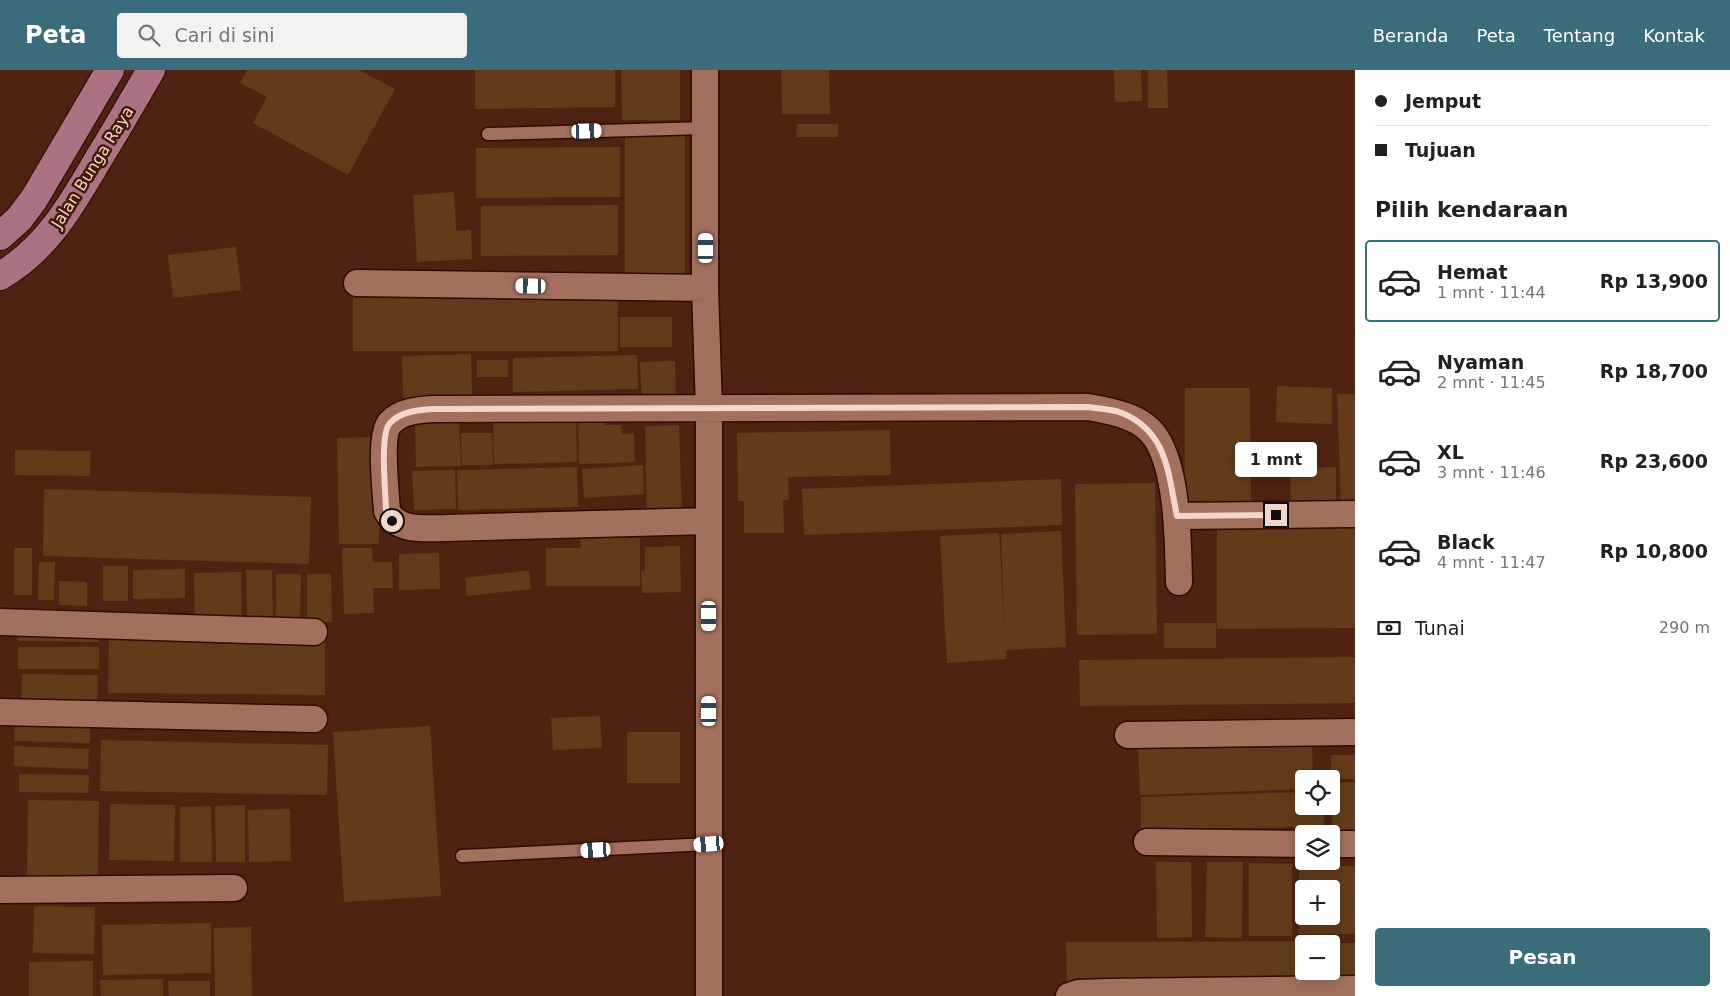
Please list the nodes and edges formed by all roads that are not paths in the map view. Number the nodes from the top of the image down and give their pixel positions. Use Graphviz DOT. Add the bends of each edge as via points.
graph roads {
  1 [pos="110,70"];
  2 [pos="152,70"];
  3 [pos="705,70"];
  4 [pos="706,128"];
  5 [pos="488,134"];
  6 [pos="0,236"];
  7 [pos="0,276"];
  8 [pos="357,283"];
  9 [pos="705,288"];
  10 [pos="709,409"];
  11 [pos="1355,514"];
  12 [pos="1177,516"];
  13 [pos="709,521"];
  14 [pos="1179,582"];
  15 [pos="0,622"];
  16 [pos="314,632"];
  17 [pos="0,712"];
  18 [pos="314,718"];
  19 [pos="1355,732"];
  20 [pos="1128,735"];
  21 [pos="1146,842"];
  22 [pos="709,844"];
  23 [pos="1295,844"];
  24 [pos="1340,844"];
  25 [pos="1355,844"];
  26 [pos="462,856"];
  27 [pos="234,888"];
  28 [pos="0,890"];
  29 [pos="1355,989"];
  30 [pos="709,996"];
  31 [pos="1069,996"];
  1 -- 6 [label="main road, Jalan Bunga Raya" via="34,199"];
  2 -- 7 [label="main road, Jalan Bunga Raya" via="67,213 17,267"];
  3 -- 4 [label="street"];
  4 -- 5 [label="lane"];
  4 -- 9 [label="street"];
  8 -- 9 [label="street"];
  9 -- 10 [label="street"];
  10 -- 12 [label="street" via="1088,407 1121,413 1156,437 1165,460"];
  10 -- 13 [label="street"];
  10 -- 13 [label="street" via="416,410 399,415 389,424 384,438 386,511 392,521 403,526 446,528"];
  11 -- 12 [label="street"];
  12 -- 14 [label="street"];
  13 -- 22 [label="street"];
  15 -- 16 [label="street"];
  17 -- 18 [label="street"];
  19 -- 20 [label="street"];
  21 -- 23 [label="street"];
  22 -- 26 [label="lane"];
  22 -- 30 [label="street"];
  24 -- 25 [label="street"];
  27 -- 28 [label="street"];
  29 -- 31 [label="street" via="1108,992"];
}
